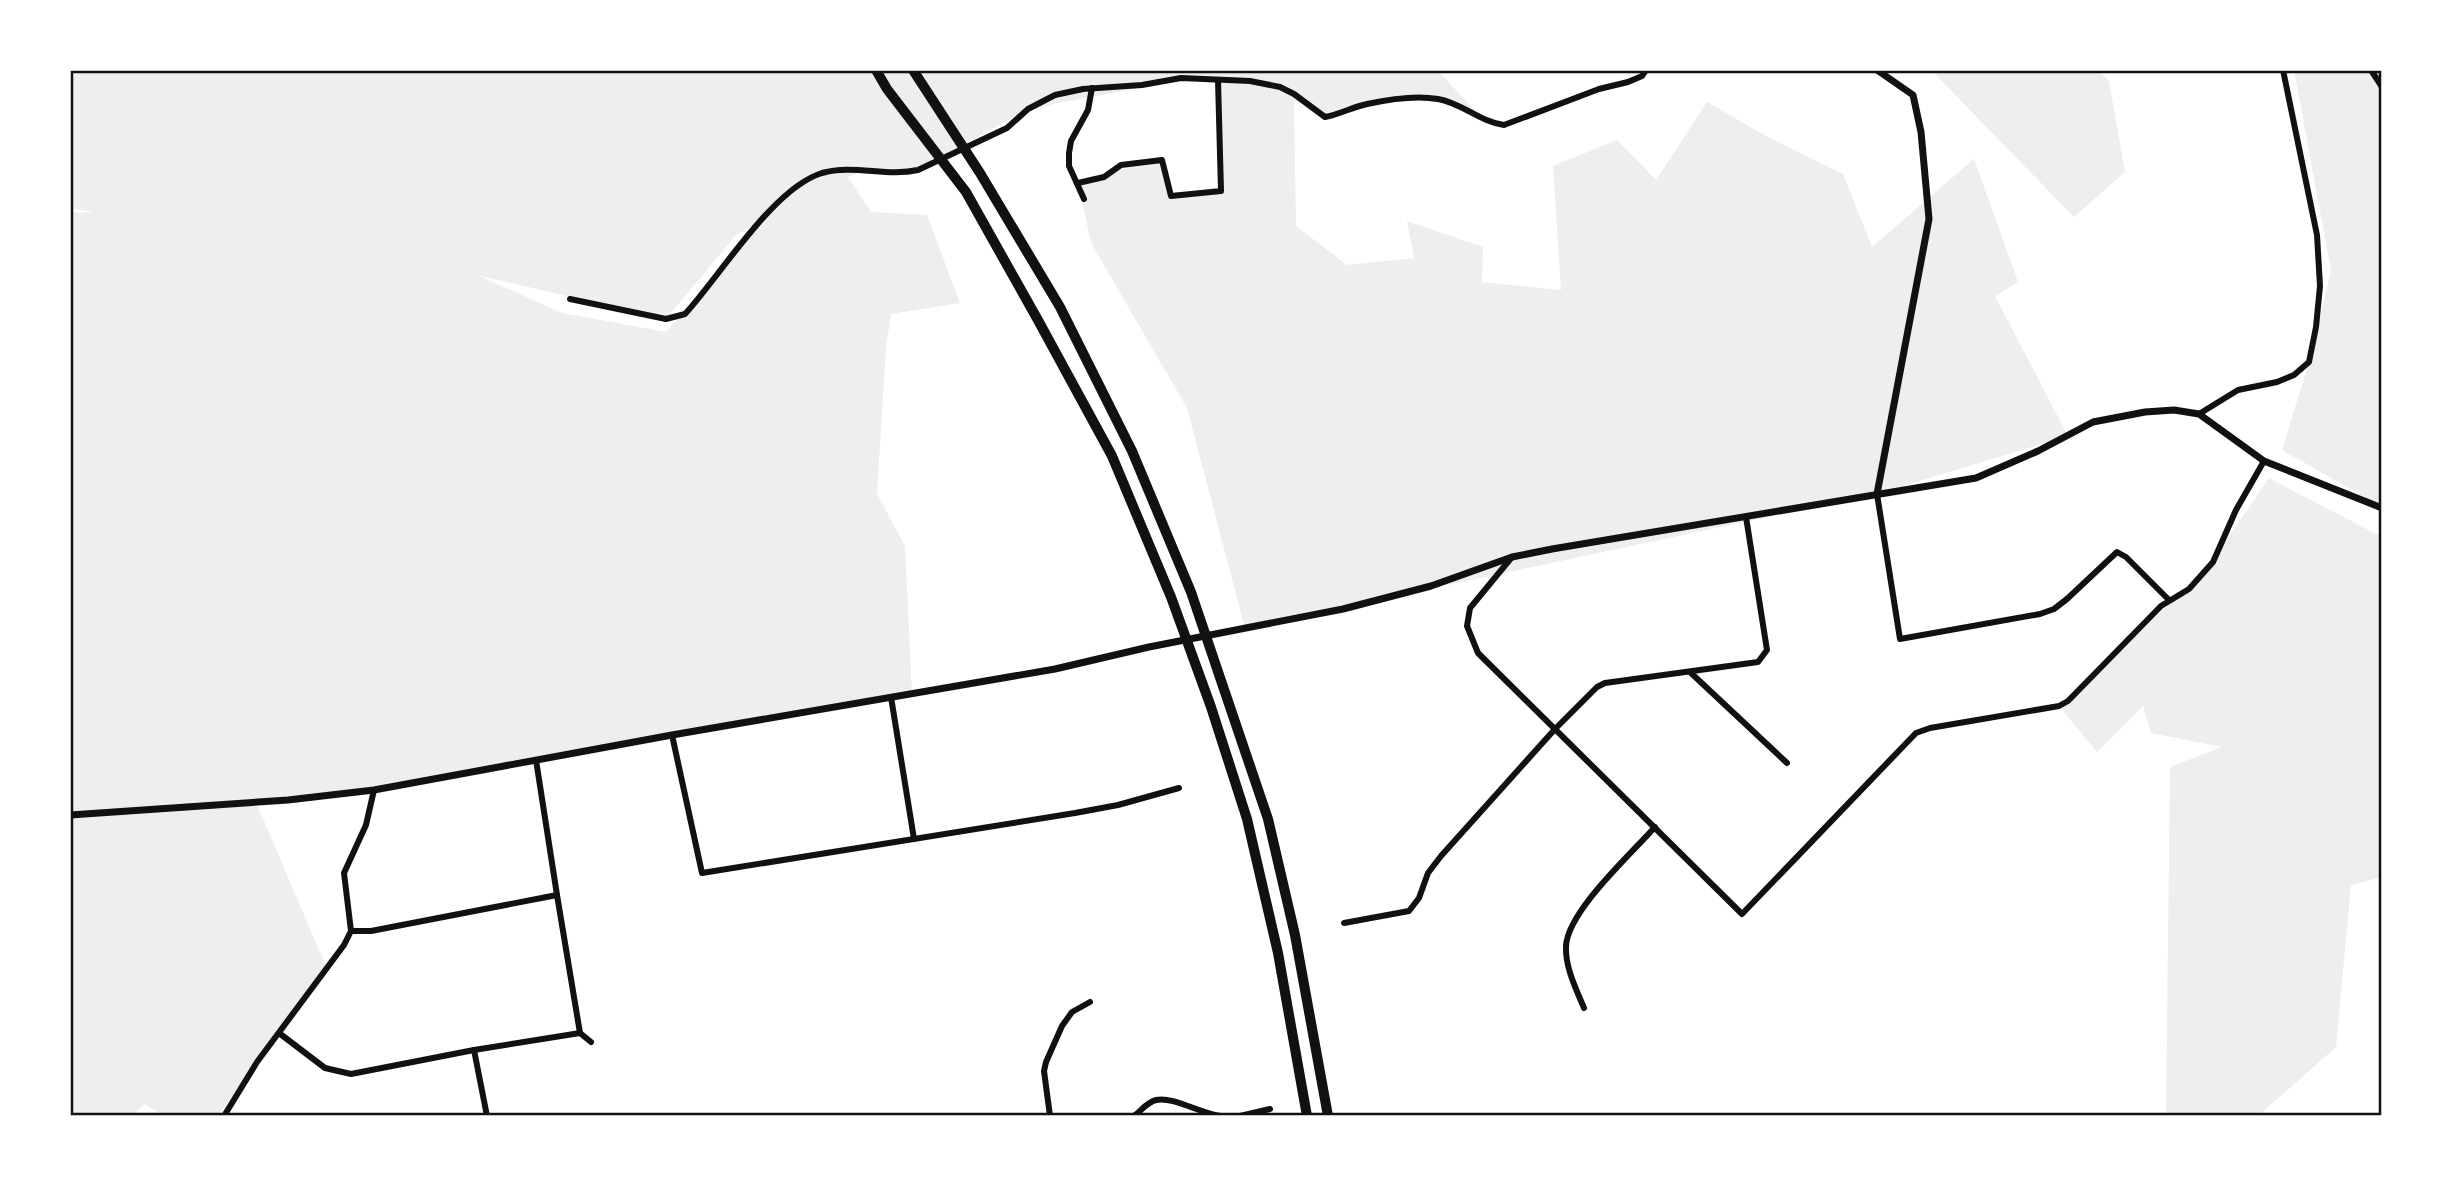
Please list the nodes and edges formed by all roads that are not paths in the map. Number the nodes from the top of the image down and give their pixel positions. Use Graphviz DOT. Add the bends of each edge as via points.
graph roads {
  1 [pos="876,70"];
  2 [pos="913,70"];
  3 [pos="1646,70"];
  4 [pos="1877,70"];
  5 [pos="2283,70"];
  6 [pos="2371,70"];
  7 [pos="1218,80"];
  8 [pos="2382,87"];
  9 [pos="1092,88"];
  10 [pos="1078,183"];
  11 [pos="1084,199"];
  12 [pos="570,299"];
  13 [pos="2199,414"];
  14 [pos="2264,461"];
  15 [pos="1877,494"];
  16 [pos="2382,508"];
  17 [pos="1746,517"];
  18 [pos="1512,557"];
  19 [pos="2169,600"];
  20 [pos="1691,673"];
  21 [pos="891,697"];
  22 [pos="1555,729"];
  23 [pos="672,735"];
  24 [pos="536,760"];
  25 [pos="1787,763"];
  26 [pos="1180,788"];
  27 [pos="374,790"];
  28 [pos="70,816"];
  29 [pos="1656,827"];
  30 [pos="914,839"];
  31 [pos="557,895"];
  32 [pos="1344,923"];
  33 [pos="351,931"];
  34 [pos="1090,1002"];
  35 [pos="1584,1008"];
  36 [pos="279,1032"];
  37 [pos="580,1033"];
  38 [pos="591,1042"];
  39 [pos="474,1050"];
  40 [pos="1270,1109"];
  41 [pos="224,1116"];
  42 [pos="487,1116"];
  43 [pos="1050,1116"];
  44 [pos="1134,1116"];
  45 [pos="1221,1116"];
  46 [pos="1240,1116"];
  47 [pos="1307,1116"];
  48 [pos="1328,1116"];
  1 -- 47 [label="highway" via="973,204 1112,456 1166,584 1247,819 1278,953"];
  2 -- 48 [label="highway" via="1060,307 1132,451 1191,592 1268,819"];
  3 -- 7 [label="street" via="1628,82 1504,125 1459,104 1412,97 1325,117 1280,87"];
  4 -- 15 [label="street" via="1913,95 1929,219"];
  5 -- 13 [label="street" via="2317,235 2320,286 2309,362 2294,376 2238,390"];
  6 -- 8 [label="street"];
  7 -- 9 [label="street" via="1181,78"];
  7 -- 10 [label="street" via="1221,191 1171,196 1162,160 1121,165 1104,177"];
  9 -- 10 [label="street" via="1088,110 1069,153 1069,166"];
  9 -- 12 [label="street" via="1055,95 1028,109 1007,128 918,170 842,170 821,173 800,184 777,203 685,314 666,319"];
  10 -- 11 [label="street"];
  13 -- 14 [label="street"];
  13 -- 15 [label="street" via="2145,412 2092,422 1976,478"];
  14 -- 16 [label="street"];
  14 -- 19 [label="street" via="2213,562 2189,589"];
  15 -- 17 [label="street"];
  15 -- 19 [label="street" via="1900,639 2054,609 2117,552"];
  17 -- 18 [label="street"];
  17 -- 20 [label="street" via="1767,650 1758,662"];
  18 -- 21 [label="street" via="1395,596 1055,669"];
  18 -- 22 [label="street" via="1470,608 1466,626 1478,653"];
  19 -- 29 [label="street" via="2078,693 2059,706 1916,733 1742,915"];
  20 -- 22 [label="street" via="1605,683"];
  20 -- 25 [label="street"];
  21 -- 23 [label="street"];
  21 -- 30 [label="street"];
  22 -- 29 [label="street"];
  22 -- 32 [label="street" via="1441,856 1409,911"];
  23 -- 24 [label="street"];
  23 -- 30 [label="street" via="702,873"];
  24 -- 27 [label="street"];
  24 -- 31 [label="street"];
  26 -- 30 [label="street" via="1075,813"];
  27 -- 28 [label="street"];
  27 -- 33 [label="street" via="366,825 344,873"];
  29 -- 35 [label="street" via="1581,908 1571,925 1566,948"];
  31 -- 33 [label="street"];
  31 -- 37 [label="street"];
  33 -- 36 [label="street"];
  34 -- 43 [label="street" via="1072,1012 1046,1062"];
  36 -- 39 [label="street" via="326,1068 351,1074"];
  36 -- 41 [label="street"];
  37 -- 38 [label="street"];
  37 -- 39 [label="street"];
  39 -- 42 [label="street"];
  40 -- 46 [label="street"];
  44 -- 45 [label="street" via="1155,1100 1171,1100"];
}
